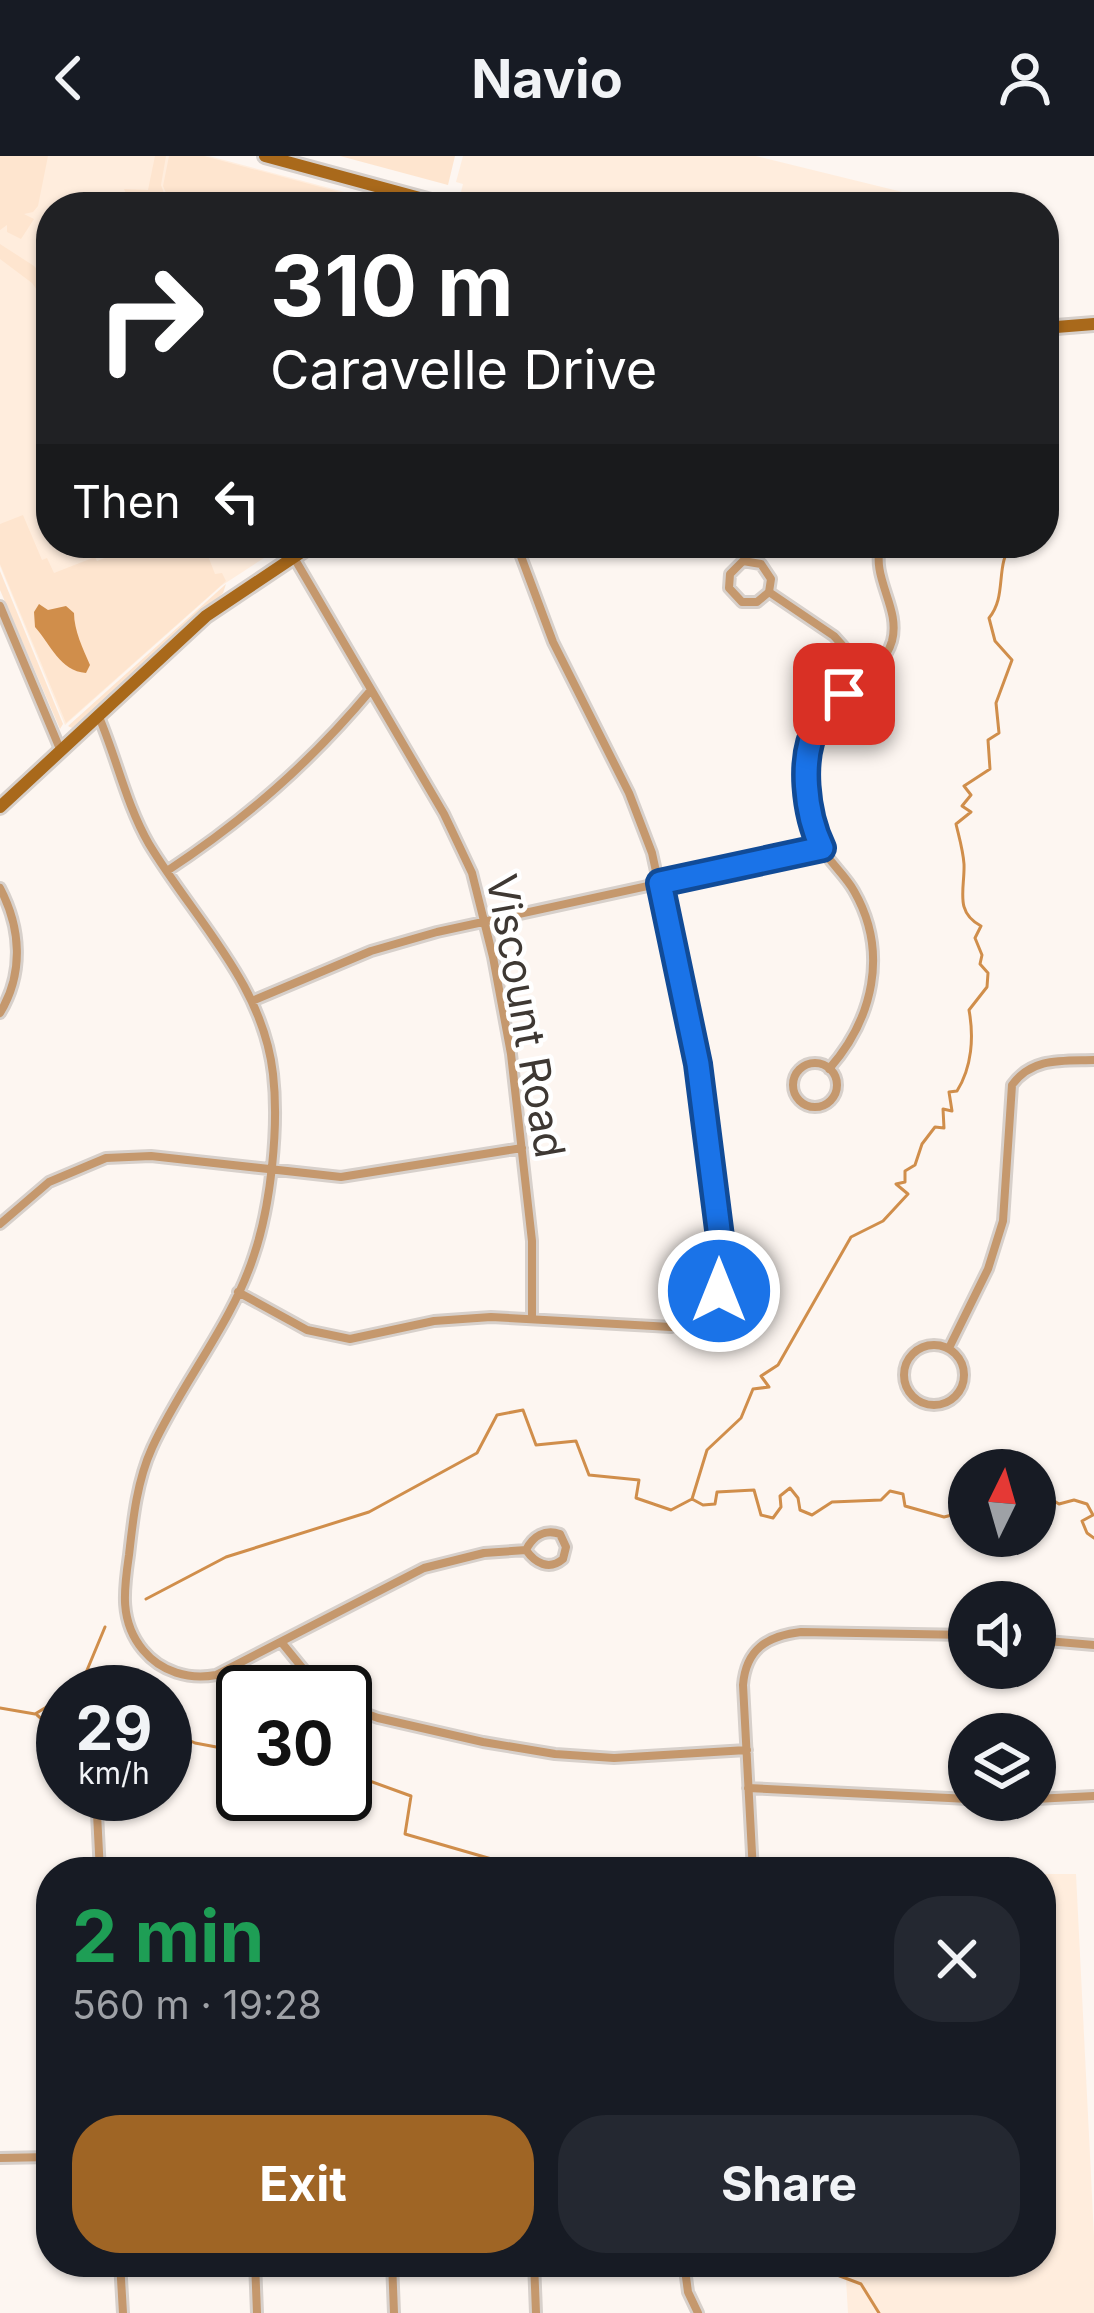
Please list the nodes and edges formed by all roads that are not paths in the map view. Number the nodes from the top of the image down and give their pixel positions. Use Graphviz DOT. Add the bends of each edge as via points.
graph roads {
  1 [pos="265,156"];
  2 [pos="398,192"];
  3 [pos="1094,324"];
  4 [pos="1059,327"];
  5 [pos="289,558"];
  6 [pos="293,558"];
  7 [pos="522,558"];
  8 [pos="880,558"];
  9 [pos="769,592"];
  10 [pos="0,605"];
  11 [pos="867,673"];
  12 [pos="372,690"];
  13 [pos="98,716"];
  14 [pos="61,751"];
  15 [pos="0,807"];
  16 [pos="822,848"];
  17 [pos="167,871"];
  18 [pos="660,883"];
  19 [pos="0,888"];
  20 [pos="484,920"];
  21 [pos="252,1001"];
  22 [pos="0,1013"];
  23 [pos="1094,1060"];
  24 [pos="829,1069"];
  25 [pos="522,1148"];
  26 [pos="268,1171"];
  27 [pos="0,1224"];
  28 [pos="238,1292"];
  29 [pos="532,1317"];
  30 [pos="949,1348"];
  31 [pos="526,1550"];
  32 [pos="948,1635"];
  33 [pos="1056,1642"];
  34 [pos="282,1643"];
  35 [pos="1094,1646"];
  36 [pos="300,1665"];
  37 [pos="372,1716"];
  38 [pos="747,1750"];
  39 [pos="748,1787"];
  40 [pos="1094,1796"];
  41 [pos="948,1798"];
  42 [pos="1056,1798"];
  43 [pos="98,1821"];
  44 [pos="99,1857"];
  45 [pos="752,1857"];
  46 [pos="36,2157"];
  47 [pos="0,2158"];
  48 [pos="121,2277"];
  49 [pos="256,2277"];
  50 [pos="393,2277"];
  51 [pos="535,2277"];
  52 [pos="686,2277"];
  53 [pos="122,2313"];
  54 [pos="257,2313"];
  55 [pos="394,2313"];
  56 [pos="536,2313"];
  57 [pos="698,2313"];
  1 -- 2 [label="main road"];
  3 -- 4 [label="main road"];
  5 -- 13 [label="main road" via="206,616"];
  6 -- 12 [label="street, Viscount Road"];
  7 -- 18 [label="street" via="553,643 642,822"];
  8 -- 11 [label="street" via="893,631"];
  9 -- 9 [label="street" via="770,574 757,562 739,563 730,574 738,600 758,602"];
  9 -- 11 [label="street" via="834,636"];
  10 -- 14 [label="street"];
  11 -- 16 [label="street" via="830,708 811,742 808,798"];
  12 -- 17 [label="street" via="272,796"];
  12 -- 20 [label="street, Viscount Road" via="459,842"];
  13 -- 14 [label="main road"];
  13 -- 17 [label="street" via="134,813"];
  14 -- 15 [label="main road"];
  16 -- 18 [label="street"];
  16 -- 24 [label="street" via="863,908 874,963 860,1025"];
  17 -- 21 [label="street"];
  18 -- 20 [label="street"];
  18 -- 29 [label="street" via="698,1064 722,1253 719,1291 701,1316 670,1327"];
  19 -- 22 [label="street" via="17,954"];
  20 -- 21 [label="street" via="371,950"];
  20 -- 25 [label="street, Viscount Road"];
  21 -- 26 [label="street" via="273,1075"];
  23 -- 30 [label="street" via="1037,1064 1012,1085 1003,1221"];
  24 -- 24 [label="street" via="799,1070 793,1089 802,1103 819,1107 834,1096"];
  25 -- 26 [label="street" via="353,1176"];
  25 -- 29 [label="street, Viscount Road"];
  26 -- 27 [label="street" via="106,1158 49,1182"];
  26 -- 28 [label="street" via="256,1248"];
  28 -- 29 [label="street" via="307,1330 350,1340 434,1321"];
  28 -- 34 [label="street" via="151,1450 124,1607 149,1657 188,1676 227,1672"];
  30 -- 30 [label="street" via="926,1345 908,1359 905,1382 918,1400 942,1404 961,1390 964,1366"];
  31 -- 31 [label="street" via="547,1532 560,1534 566,1547 552,1565"];
  31 -- 34 [label="street" via="424,1568"];
  32 -- 38 [label="street" via="774,1636 746,1664"];
  33 -- 35 [label="street"];
  34 -- 36 [label="street"];
  37 -- 38 [label="street" via="555,1754"];
  38 -- 39 [label="street"];
  39 -- 41 [label="street"];
  39 -- 45 [label="street"];
  40 -- 42 [label="street"];
  43 -- 44 [label="street"];
  46 -- 47 [label="street"];
  48 -- 53 [label="street"];
  49 -- 54 [label="street"];
  50 -- 55 [label="street"];
  51 -- 56 [label="street"];
  52 -- 57 [label="street"];
}
